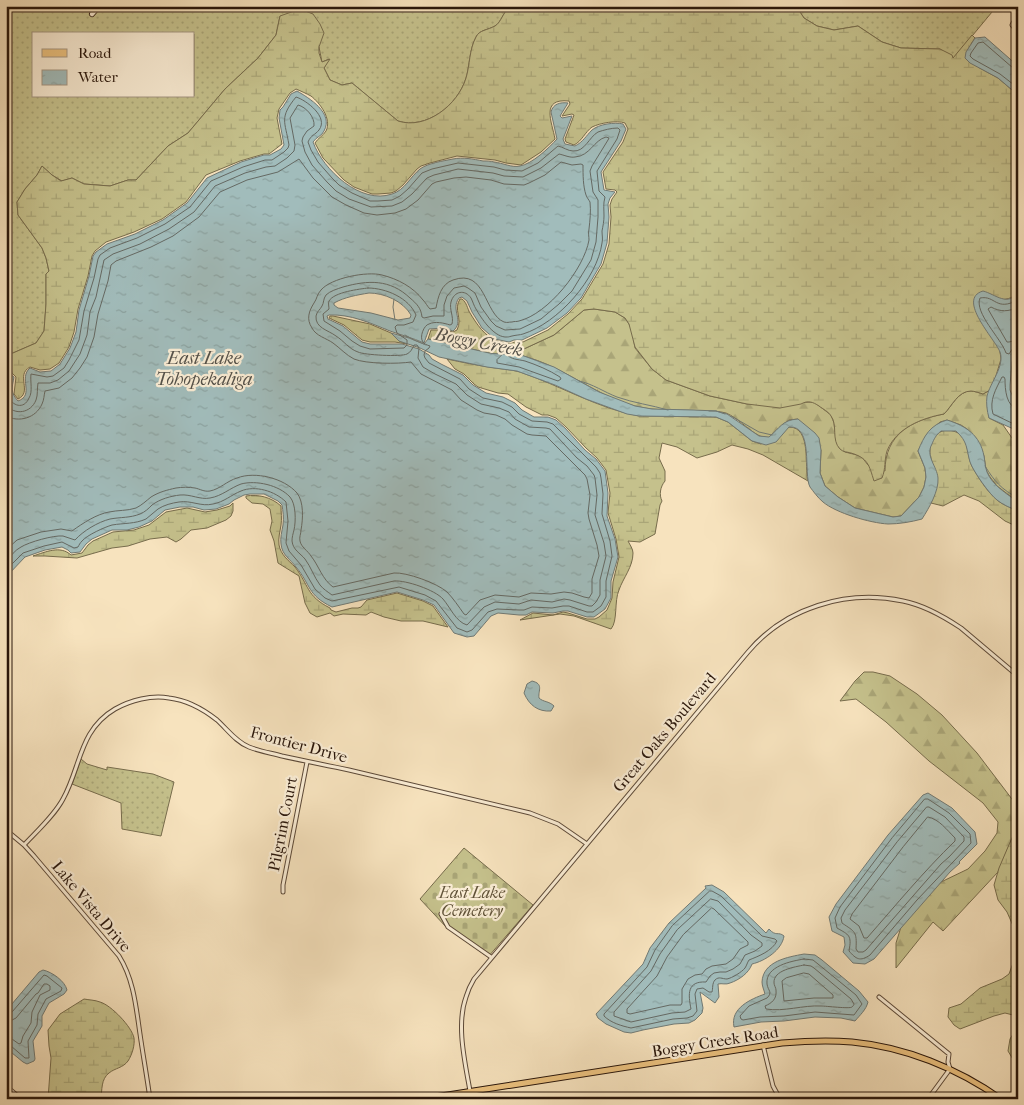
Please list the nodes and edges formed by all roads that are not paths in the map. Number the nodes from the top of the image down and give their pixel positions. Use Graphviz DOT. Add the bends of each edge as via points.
graph roads {
  1 [pos="99,6"];
  2 [pos="92,14"];
  3 [pos="1018,16"];
  4 [pos="1018,32"];
  5 [pos="1018,676"];
  6 [pos="307,762"];
  7 [pos="6,830"];
  8 [pos="587,844"];
  9 [pos="24,846"];
  10 [pos="283,892"];
  11 [pos="441,914"];
  12 [pos="491,957"];
  13 [pos="879,997"];
  14 [pos="763,1046"];
  15 [pos="950,1069"];
  16 [pos="6,1086"];
  17 [pos="470,1091"];
  18 [pos="21,1099"];
  19 [pos="150,1099"];
  20 [pos="422,1099"];
  21 [pos="780,1099"];
  22 [pos="928,1099"];
  23 [pos="1001,1099"];
  1 -- 2 [label="street"];
  3 -- 4 [label="street" via="1012,25"];
  5 -- 8 [label="street, Great Oaks Boulevard" via="951,621 918,605 889,598 865,597 810,608 778,624 752,646"];
  6 -- 8 [label="street, Frontier Drive" via="530,813 558,824"];
  6 -- 9 [label="street, Frontier Drive" via="247,746 194,705 170,698 146,698 127,703 95,725 84,744 64,798"];
  6 -- 10 [label="street, Pilgrim Court"];
  7 -- 9 [label="street, Lake Vista Drive"];
  8 -- 12 [label="street, Great Oaks Boulevard"];
  9 -- 19 [label="street, Lake Vista Drive" via="126,968 136,1006"];
  11 -- 12 [label="street" via="448,927"];
  12 -- 17 [label="street, Great Oaks Boulevard" via="474,978 465,998 461,1021"];
  13 -- 15 [label="street" via="949,1054"];
  14 -- 15 [label="main road, Boggy Creek Road" via="804,1041 852,1042 890,1048"];
  14 -- 17 [label="main road, Boggy Creek Road"];
  14 -- 21 [label="street" via="773,1086"];
  15 -- 22 [label="street"];
  15 -- 23 [label="main road, Boggy Creek Road"];
  16 -- 18 [label="street"];
  17 -- 20 [label="main road, Boggy Creek Road"];
}
